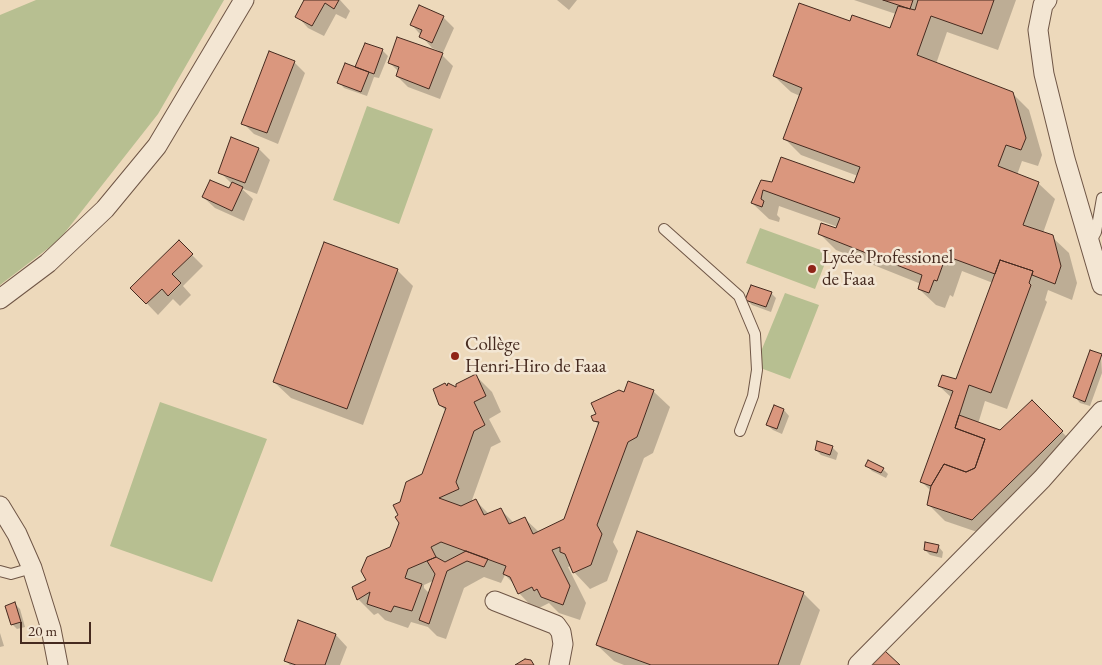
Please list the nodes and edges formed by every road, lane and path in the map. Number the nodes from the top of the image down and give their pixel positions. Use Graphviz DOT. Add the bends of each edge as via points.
graph roads {
  1 [pos="244,0"];
  2 [pos="1047,0"];
  3 [pos="1102,198"];
  4 [pos="664,229"];
  5 [pos="1090,244"];
  6 [pos="1102,285"];
  7 [pos="0,299"];
  8 [pos="1102,411"];
  9 [pos="740,431"];
  10 [pos="0,506"];
  11 [pos="32,568"];
  12 [pos="0,571"];
  13 [pos="495,601"];
  14 [pos="58,665"];
  15 [pos="559,665"];
  16 [pos="858,665"];
  1 -- 7 [label="street" via="157,146 105,209 48,263"];
  2 -- 5 [label="street" via="1038,30 1044,74"];
  3 -- 5 [label="lane" via="1096,232"];
  4 -- 9 [label="lane" via="739,296 755,334 757,370 753,396"];
  5 -- 6 [label="street"];
  8 -- 16 [label="street" via="1042,479"];
  10 -- 11 [label="street"];
  11 -- 12 [label="lane" via="11,574"];
  11 -- 14 [label="street" via="51,629"];
  13 -- 15 [label="street" via="556,625 563,644"];
}
